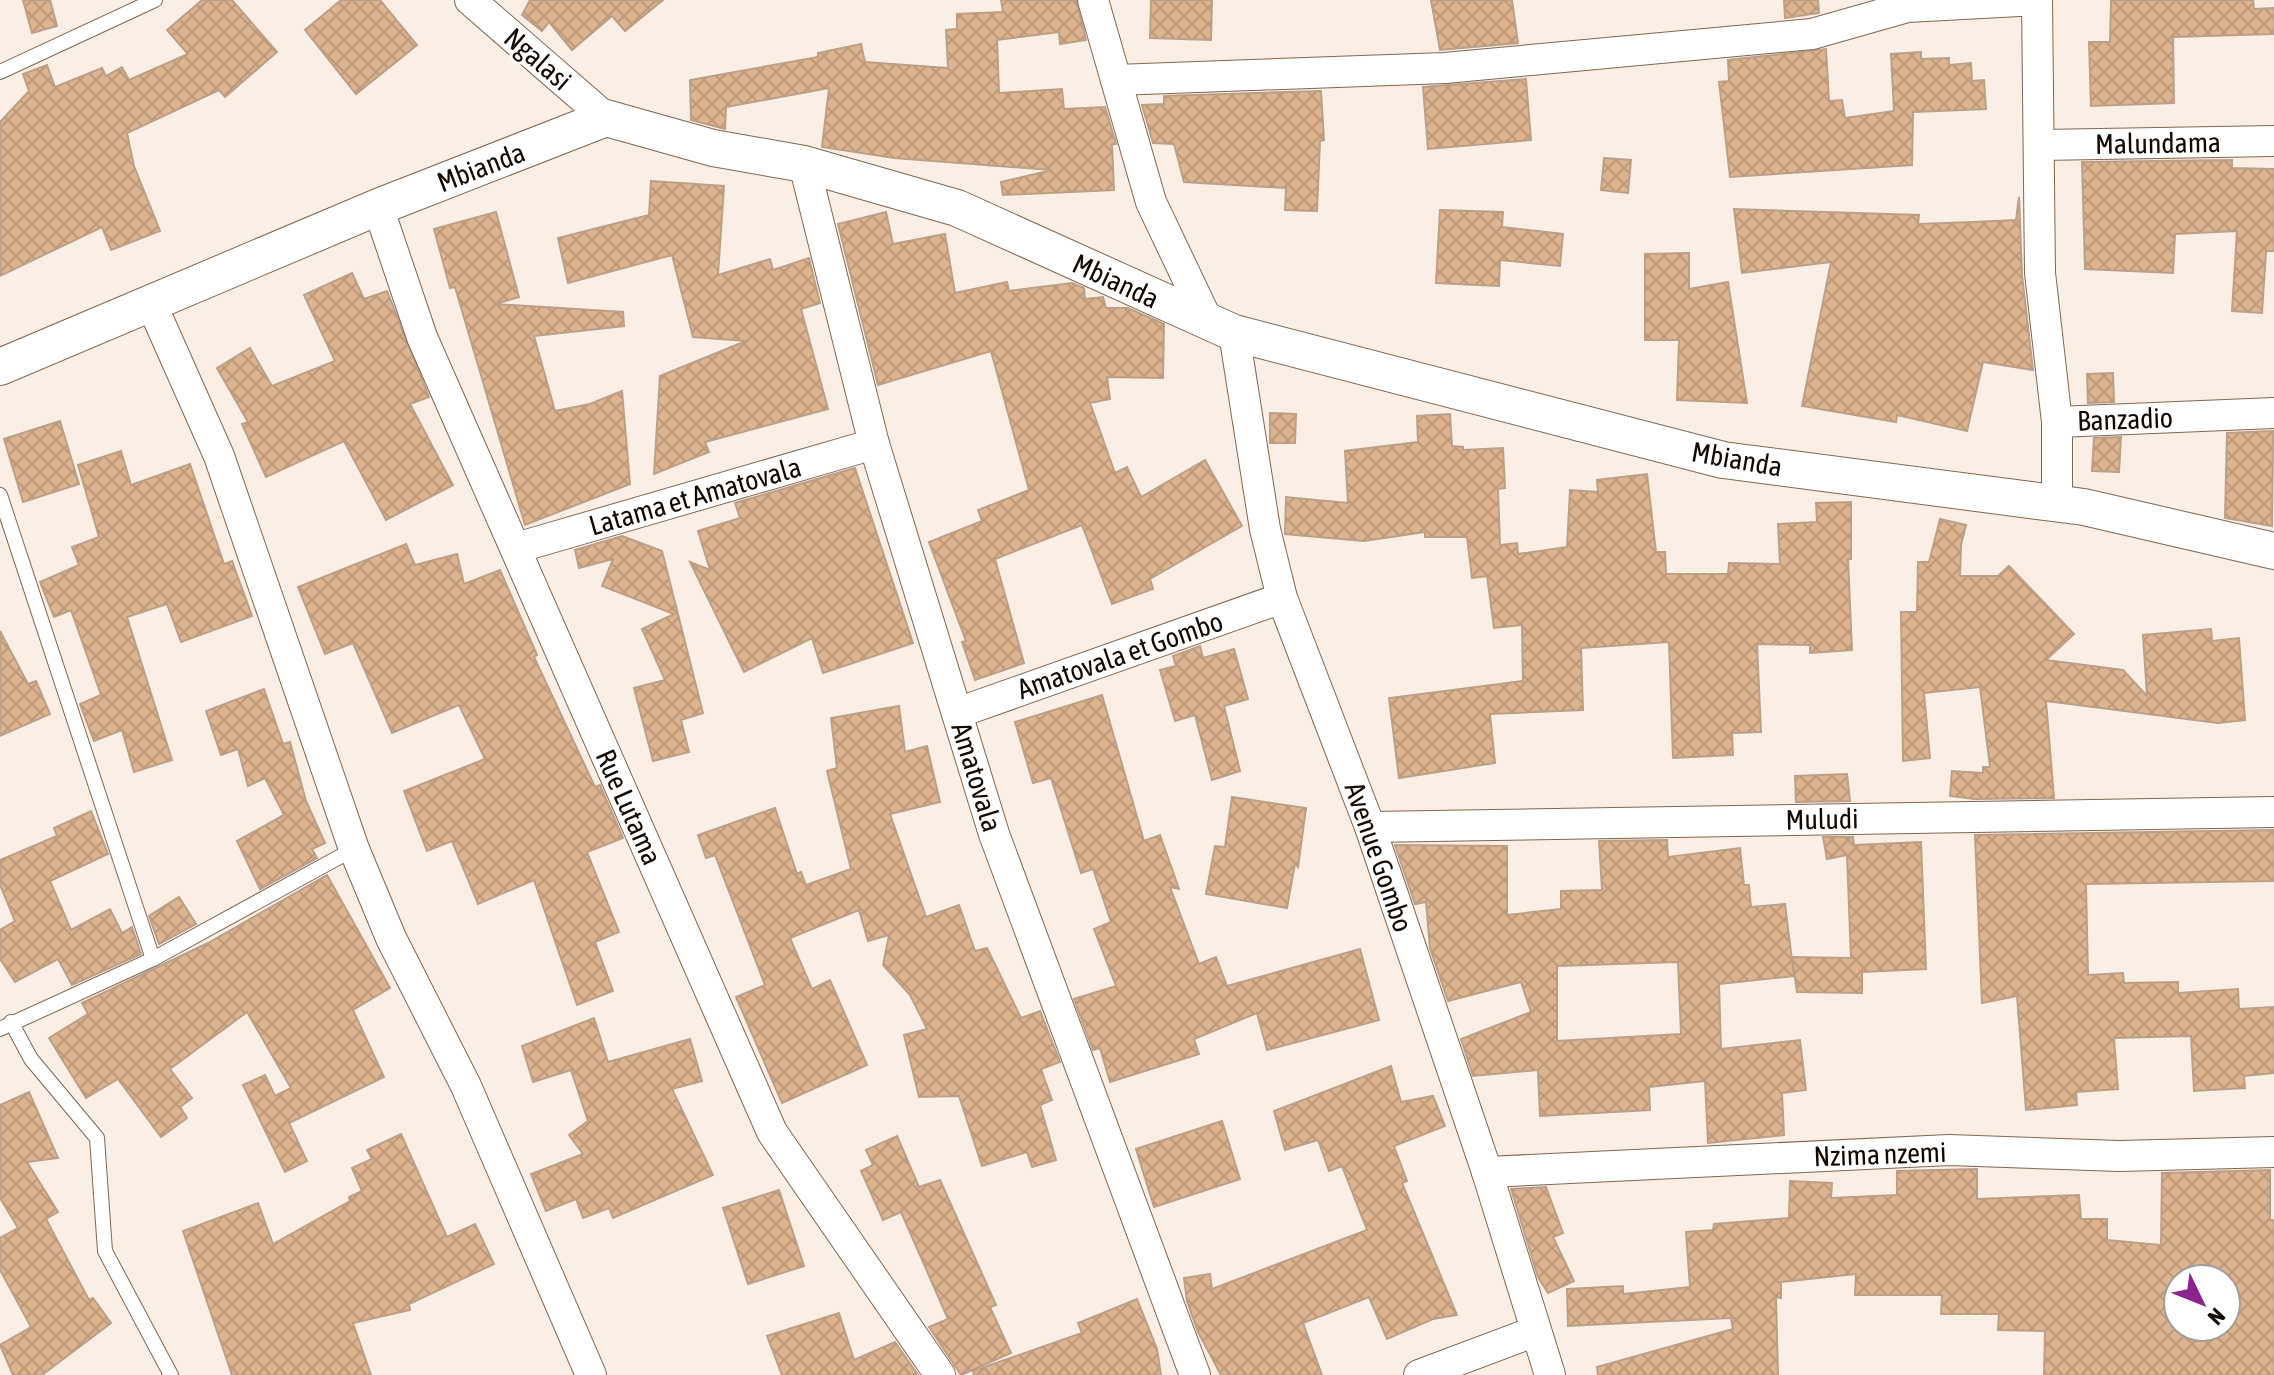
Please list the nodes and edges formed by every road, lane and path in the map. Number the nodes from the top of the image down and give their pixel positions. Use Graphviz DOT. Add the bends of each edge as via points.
graph roads {
  1 [pos="155,0"];
  2 [pos="470,0"];
  3 [pos="1093,0"];
  4 [pos="0,72"];
  5 [pos="1116,80"];
  6 [pos="606,118"];
  7 [pos="2274,141"];
  8 [pos="2041,145"];
  9 [pos="804,164"];
  10 [pos="378,207"];
  11 [pos="151,303"];
  12 [pos="1222,328"];
  13 [pos="0,367"];
  14 [pos="2274,413"];
  15 [pos="2057,422"];
  16 [pos="874,444"];
  17 [pos="0,495"];
  18 [pos="2057,504"];
  19 [pos="516,548"];
  20 [pos="2274,551"];
  21 [pos="1282,598"];
  22 [pos="957,713"];
  23 [pos="2274,812"];
  24 [pos="1370,827"];
  25 [pos="354,849"];
  26 [pos="153,959"];
  27 [pos="6,1026"];
  28 [pos="2274,1152"];
  29 [pos="1487,1172"];
  30 [pos="1536,1331"];
  31 [pos="171,1375"];
  32 [pos="591,1375"];
  33 [pos="940,1375"];
  34 [pos="1195,1375"];
  35 [pos="1419,1375"];
  36 [pos="1550,1375"];
  1 -- 4 [label="lane"];
  2 -- 6 [label="street, Ngalasi"];
  3 -- 5 [label="street, Avenue Gombo"];
  5 -- 8 [label="street" via="1445,68 1812,34 1907,7 2037,0"];
  5 -- 12 [label="street, Avenue Gombo" via="1151,202"];
  6 -- 9 [label="street, Mbianda" via="713,148"];
  6 -- 10 [label="street, Mbianda"];
  7 -- 8 [label="street, Malundama"];
  8 -- 15 [label="street" via="2040,273"];
  9 -- 12 [label="street, Mbianda" via="957,208"];
  9 -- 16 [label="street, Amatovala"];
  10 -- 11 [label="street, Mbianda"];
  10 -- 19 [label="street, Rue Lutama" via="422,337"];
  11 -- 13 [label="street, Mbianda"];
  11 -- 25 [label="street" via="219,456"];
  12 -- 18 [label="street, Mbianda" via="1723,460"];
  12 -- 21 [label="street, Avenue Gombo"];
  14 -- 15 [label="street, Banzadio"];
  15 -- 18 [label="street, Banzadio"];
  16 -- 19 [label="street, Latama et Amatovala"];
  16 -- 22 [label="street, Amatovala"];
  17 -- 26 [label="lane"];
  18 -- 20 [label="street, Mbianda"];
  19 -- 33 [label="street, Rue Lutama" via="772,1132"];
  21 -- 22 [label="street, Amatovala et Gombo"];
  21 -- 24 [label="street, Avenue Gombo"];
  22 -- 34 [label="street, Amatovala" via="994,834"];
  23 -- 24 [label="street, Muludi"];
  24 -- 29 [label="street, Avenue Gombo"];
  25 -- 26 [label="lane"];
  25 -- 32 [label="street" via="391,938 466,1086"];
  26 -- 27 [label="lane"];
  27 -- 31 [label="lane" via="97,1138 105,1251"];
  28 -- 29 [label="street, Nzima nzemi" via="2119,1156 1949,1150"];
  29 -- 30 [label="street, Avenue Gombo"];
  30 -- 35 [label="street"];
  30 -- 36 [label="street, Avenue Gombo"];
}
